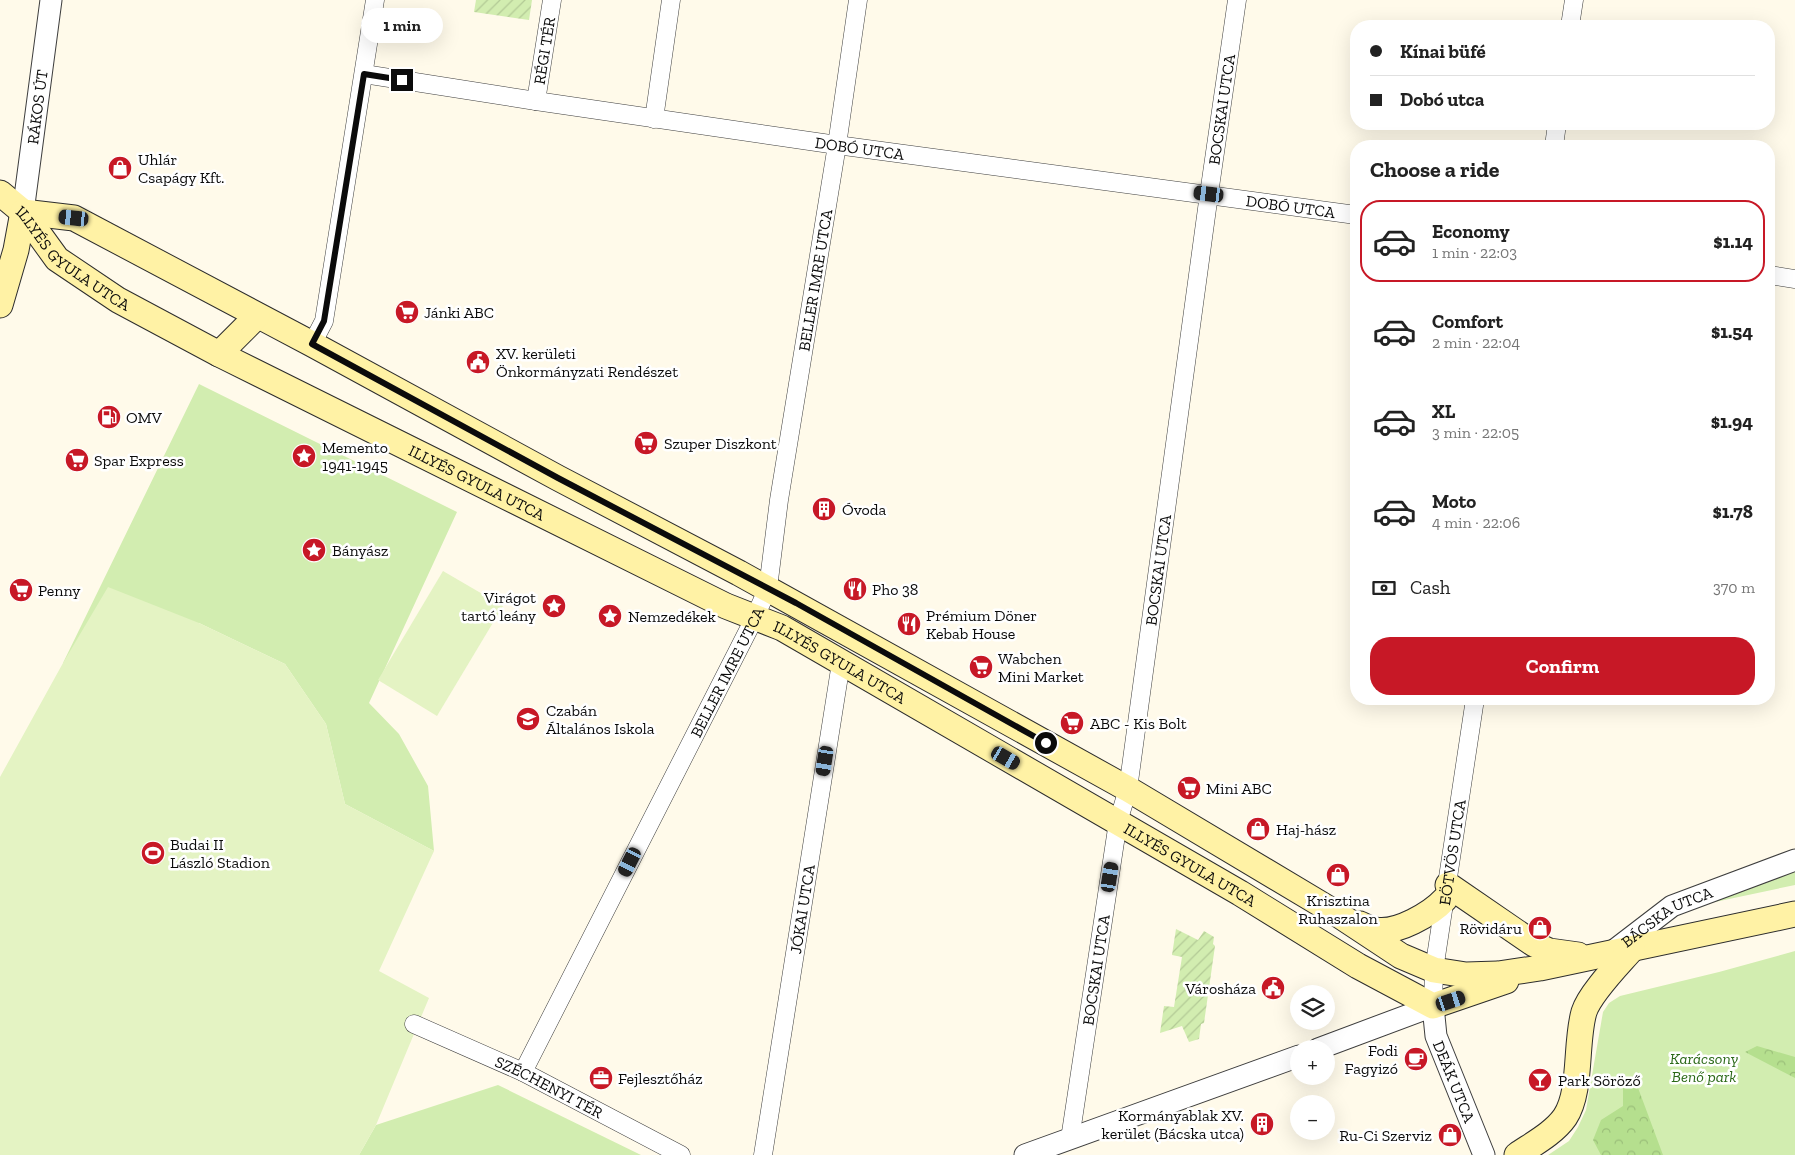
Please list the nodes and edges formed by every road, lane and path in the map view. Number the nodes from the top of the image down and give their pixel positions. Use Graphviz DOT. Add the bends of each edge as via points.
graph roads {
  1 [pos="51,0"];
  2 [pos="375,0"];
  3 [pos="552,0"];
  4 [pos="671,0"];
  5 [pos="858,0"];
  6 [pos="1237,0"];
  7 [pos="1574,0"];
  8 [pos="1571,20"];
  9 [pos="364,74"];
  10 [pos="536,101"];
  11 [pos="654,119"];
  12 [pos="837,145"];
  13 [pos="0,193"];
  14 [pos="1209,194"];
  15 [pos="23,212"];
  16 [pos="1350,214"];
  17 [pos="1775,276"];
  18 [pos="1795,279"];
  19 [pos="0,305"];
  20 [pos="256,316"];
  21 [pos="312,344"];
  22 [pos="218,354"];
  23 [pos="768,588"];
  24 [pos="755,617"];
  25 [pos="841,663"];
  26 [pos="1474,705"];
  27 [pos="1128,789"];
  28 [pos="1118,822"];
  29 [pos="1795,860"];
  30 [pos="1446,892"];
  31 [pos="1795,914"];
  32 [pos="1339,915"];
  33 [pos="1612,953"];
  34 [pos="1540,968"];
  35 [pos="1434,970"];
  36 [pos="1433,1006"];
  37 [pos="414,1024"];
  38 [pos="1335,1043"];
  39 [pos="1290,1059"];
  40 [pos="523,1072"];
  41 [pos="1070,1139"];
  42 [pos="681,1155"];
  43 [pos="763,1155"];
  44 [pos="1025,1155"];
  45 [pos="1484,1155"];
  46 [pos="1517,1155"];
  1 -- 15 [label="street, RÁKOS ÚT"];
  2 -- 9 [label="street"];
  3 -- 10 [label="street, RÉGI TÉR"];
  4 -- 11 [label="street"];
  5 -- 12 [label="street, BELLER IMRE UTCA"];
  6 -- 14 [label="street, BOCSKAI UTCA"];
  7 -- 8 [label="street"];
  9 -- 10 [label="street, DOBÓ UTCA"];
  9 -- 21 [label="street" via="324,321"];
  10 -- 11 [label="street, DOBÓ UTCA"];
  11 -- 12 [label="street, DOBÓ UTCA"];
  12 -- 14 [label="street, DOBÓ UTCA"];
  12 -- 23 [label="street, BELLER IMRE UTCA" via="779,500"];
  13 -- 15 [label="main road"];
  14 -- 16 [label="street, DOBÓ UTCA"];
  14 -- 27 [label="street, BOCSKAI UTCA"];
  15 -- 19 [label="main road"];
  15 -- 20 [label="main road, ILLYÉS GYULA UTCA" via="74,218"];
  15 -- 22 [label="main road, ILLYÉS GYULA UTCA" via="57,259 118,300"];
  17 -- 18 [label="street"];
  20 -- 21 [label="main road, ILLYÉS GYULA UTCA"];
  20 -- 22 [label="main road"];
  21 -- 23 [label="main road, ILLYÉS GYULA UTCA"];
  22 -- 24 [label="main road, ILLYÉS GYULA UTCA"];
  23 -- 24 [label="street, BELLER IMRE UTCA"];
  23 -- 27 [label="main road, ILLYÉS GYULA UTCA"];
  24 -- 25 [label="main road, ILLYÉS GYULA UTCA" via="782,628"];
  24 -- 40 [label="street, BELLER IMRE UTCA"];
  25 -- 28 [label="main road, ILLYÉS GYULA UTCA"];
  25 -- 43 [label="street, JÓKAI UTCA"];
  26 -- 30 [label="street, EÖTVÖS UTCA"];
  27 -- 28 [label="street, BOCSKAI UTCA"];
  27 -- 32 [label="main road, ILLYÉS GYULA UTCA"];
  28 -- 36 [label="main road, ILLYÉS GYULA UTCA" via="1358,966"];
  28 -- 41 [label="street, BOCSKAI UTCA"];
  29 -- 33 [label="street, BÁCSKA UTCA" via="1672,906"];
  30 -- 32 [label="main road" via="1427,915 1387,930 1374,930"];
  30 -- 33 [label="main road" via="1549,952"];
  30 -- 35 [label="street, EÖTVÖS UTCA"];
  31 -- 33 [label="main road"];
  32 -- 35 [label="main road, ILLYÉS GYULA UTCA" via="1401,956"];
  33 -- 34 [label="main road, BÁCSKA UTCA"];
  33 -- 46 [label="main road" via="1596,993 1584,1012 1572,1103 1554,1129"];
  34 -- 35 [label="main road, BÁCSKA UTCA" via="1466,976"];
  34 -- 36 [label="main road, BÁCSKA UTCA"];
  35 -- 36 [label="street, EÖTVÖS UTCA"];
  36 -- 38 [label="street, BÁCSKA UTCA"];
  36 -- 45 [label="street, DEÁK UTCA" via="1436,1036"];
  37 -- 40 [label="street, SZÉCHENYI TÉR"];
  39 -- 41 [label="street"];
  40 -- 42 [label="street, SZÉCHENYI TÉR"];
  41 -- 44 [label="street"];
}
